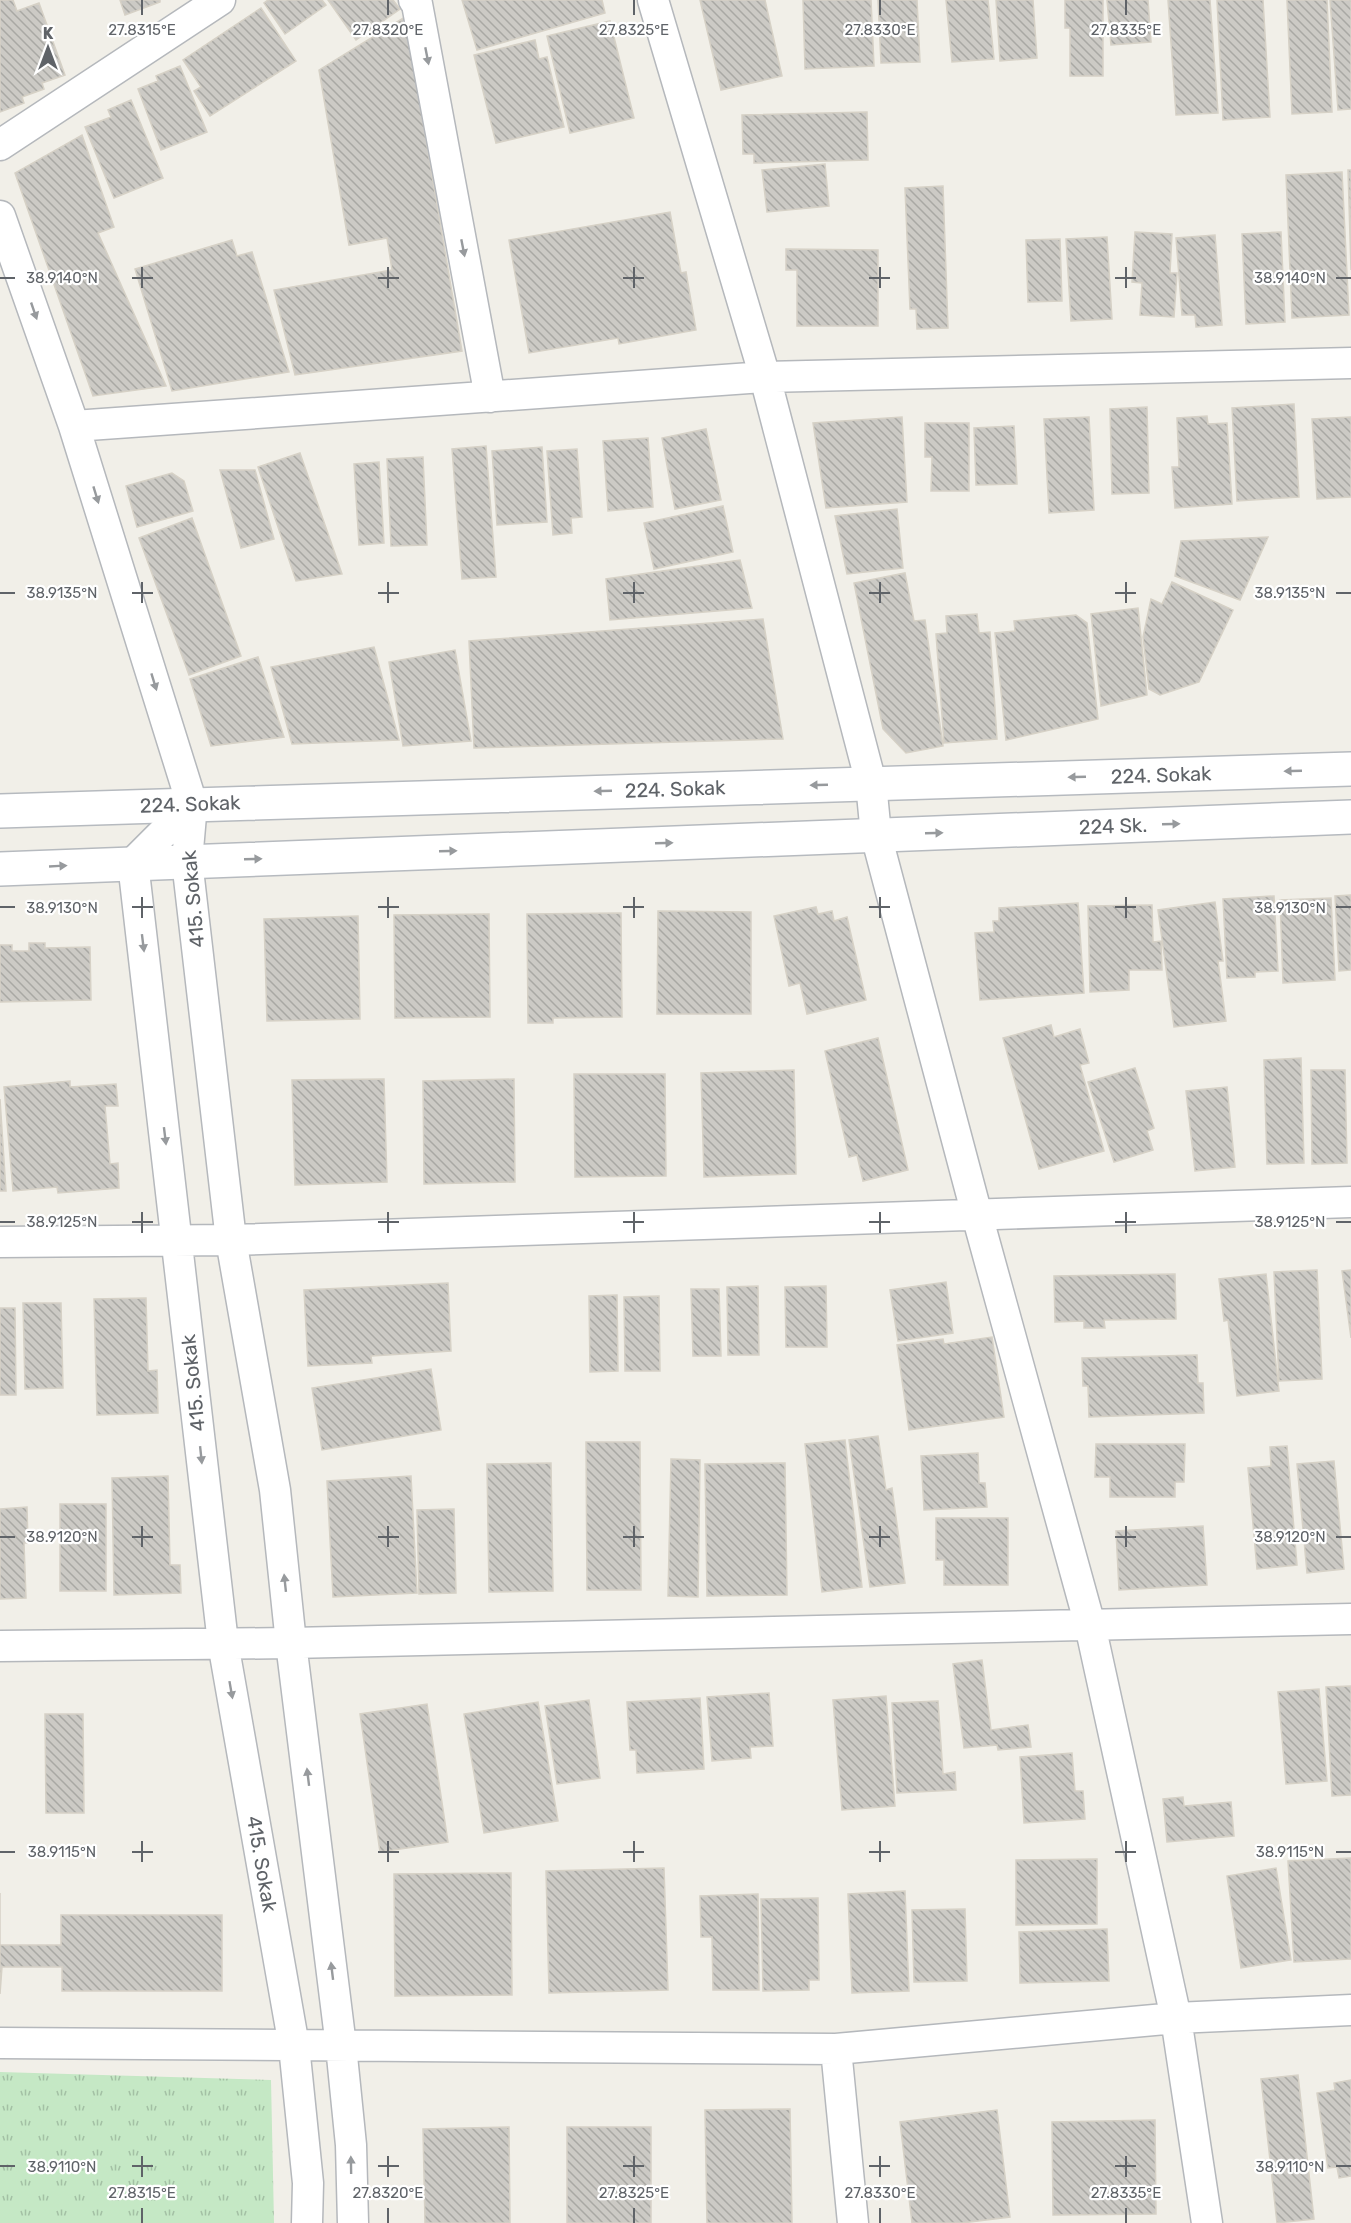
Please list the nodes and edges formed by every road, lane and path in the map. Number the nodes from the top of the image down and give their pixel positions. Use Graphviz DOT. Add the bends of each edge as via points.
graph roads {
  1 [pos="220,0"];
  2 [pos="414,0"];
  3 [pos="653,0"];
  4 [pos="0,145"];
  5 [pos="0,216"];
  6 [pos="1351,363"];
  7 [pos="765,377"];
  8 [pos="490,397"];
  9 [pos="74,426"];
  10 [pos="1351,769"];
  11 [pos="871,783"];
  12 [pos="192,804"];
  13 [pos="0,811"];
  14 [pos="1351,817"];
  15 [pos="876,835"];
  16 [pos="187,861"];
  17 [pos="133,863"];
  18 [pos="0,869"];
  19 [pos="1351,1202"];
  20 [pos="977,1215"];
  21 [pos="177,1240"];
  22 [pos="231,1240"];
  23 [pos="0,1242"];
  24 [pos="1351,1619"];
  25 [pos="1090,1625"];
  26 [pos="223,1643"];
  27 [pos="291,1643"];
  28 [pos="0,1646"];
  29 [pos="1351,2010"];
  30 [pos="1176,2019"];
  31 [pos="0,2043"];
  32 [pos="294,2046"];
  33 [pos="341,2046"];
  34 [pos="836,2049"];
  35 [pos="308,2223"];
  36 [pos="352,2223"];
  37 [pos="853,2223"];
  38 [pos="1207,2223"];
  1 -- 4 [label="street"];
  2 -- 8 [label="street, one-way"];
  3 -- 7 [label="street"];
  5 -- 9 [label="street, one-way"];
  6 -- 7 [label="street"];
  7 -- 8 [label="street"];
  7 -- 11 [label="street"];
  8 -- 9 [label="street"];
  9 -- 12 [label="street, one-way"];
  10 -- 11 [label="street, 224. Sokak, one-way"];
  11 -- 12 [label="street, 224. Sokak, one-way"];
  11 -- 15 [label="street"];
  12 -- 13 [label="street, 224. Sokak"];
  12 -- 16 [label="street, 415. Sokak"];
  12 -- 17 [label="street, 415. Sokak"];
  15 -- 14 [label="street, 224 Sk., one-way"];
  16 -- 15 [label="street, one-way"];
  15 -- 20 [label="street"];
  16 -- 17 [label="street"];
  16 -- 22 [label="street, 415. Sokak"];
  18 -- 17 [label="street, one-way"];
  17 -- 21 [label="street, 415. Sokak, one-way"];
  19 -- 20 [label="street"];
  20 -- 22 [label="street"];
  20 -- 25 [label="street"];
  21 -- 22 [label="street"];
  21 -- 23 [label="street"];
  21 -- 26 [label="street, 415. Sokak, one-way"];
  27 -- 22 [label="street, 415. Sokak, one-way" via="275,1490"];
  24 -- 25 [label="street"];
  25 -- 27 [label="street"];
  25 -- 30 [label="street"];
  26 -- 27 [label="street"];
  26 -- 28 [label="street"];
  26 -- 32 [label="street, 415. Sokak, one-way"];
  33 -- 27 [label="street, 415. Sokak, one-way"];
  29 -- 30 [label="street"];
  30 -- 34 [label="street"];
  30 -- 38 [label="street"];
  31 -- 32 [label="street"];
  32 -- 33 [label="street"];
  32 -- 35 [label="street, 415. Sokak" via="308,2183"];
  33 -- 34 [label="street"];
  36 -- 33 [label="street, 415. Sokak, one-way" via="351,2145"];
  34 -- 37 [label="street"];
}
